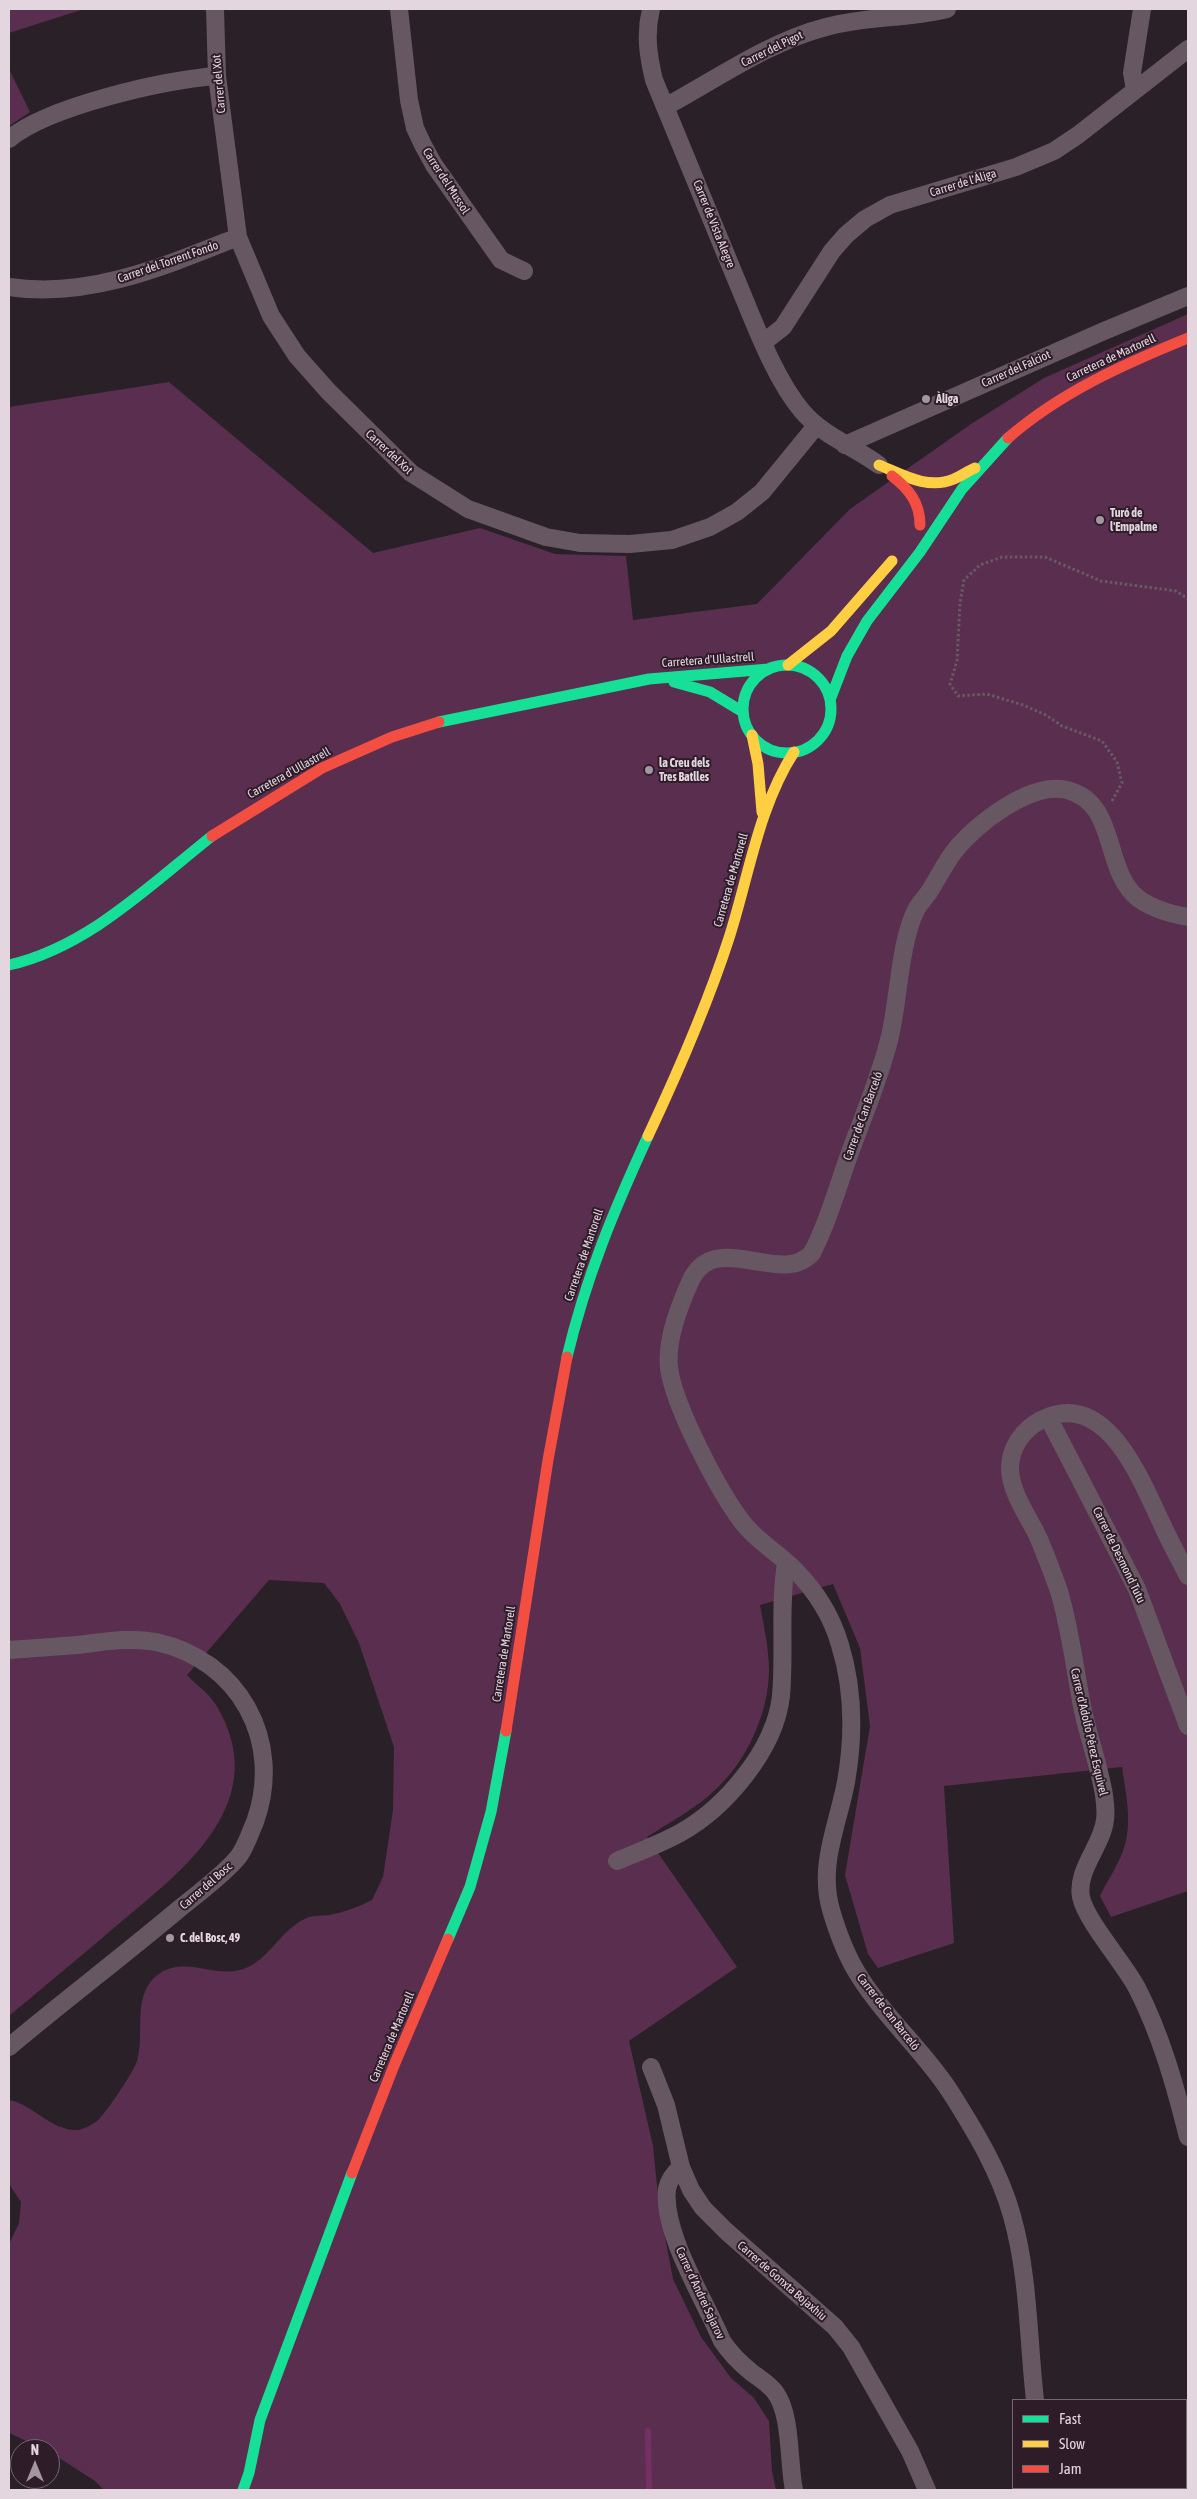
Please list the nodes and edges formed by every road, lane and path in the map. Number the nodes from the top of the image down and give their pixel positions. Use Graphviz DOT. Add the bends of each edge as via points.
graph roads {
  1 [pos="215,9"];
  2 [pos="399,9"];
  3 [pos="651,9"];
  4 [pos="947,9"];
  5 [pos="1142,9"];
  6 [pos="1188,49"];
  7 [pos="216,76"];
  8 [pos="1135,90"];
  9 [pos="665,107"];
  10 [pos="9,139"];
  11 [pos="238,237"];
  12 [pos="524,272"];
  13 [pos="9,287"];
  14 [pos="1188,296"];
  15 [pos="1188,338"];
  16 [pos="764,342"];
  17 [pos="816,426"];
  18 [pos="845,445"];
  19 [pos="984,463"];
  20 [pos="879,465"];
  21 [pos="961,490"];
  22 [pos="898,553"];
  23 [pos="1188,599"];
  24 [pos="788,665"];
  25 [pos="768,669"];
  26 [pos="649,678"];
  27 [pos="830,700"];
  28 [pos="743,712"];
  29 [pos="752,735"];
  30 [pos="794,752"];
  31 [pos="762,815"];
  32 [pos="1099,815"];
  33 [pos="1188,917"];
  34 [pos="9,965"];
  35 [pos="1048,1417"];
  36 [pos="786,1563"];
  37 [pos="1188,1576"];
  38 [pos="9,1650"];
  39 [pos="1188,1726"];
  40 [pos="617,1861"];
  41 [pos="9,2047"];
  42 [pos="652,2067"];
  43 [pos="1188,2137"];
  44 [pos="681,2167"];
  45 [pos="1035,2399"];
  46 [pos="260,2420"];
  47 [pos="239,2459"];
  48 [pos="243,2490"];
  49 [pos="794,2490"];
  50 [pos="927,2490"];
  1 -- 7 [label="street, Carrer del Xot"];
  2 -- 12 [label="street, Carrer del Mussol" via="409,100 415,128 423,145 434,166 501,260"];
  3 -- 9 [label="street, Carrer de Vista Alegre" via="647,24 647,50"];
  4 -- 9 [label="street, Carrer del Pigot" via="828,26 799,35 772,46"];
  5 -- 8 [label="street" via="1132,73"];
  6 -- 8 [label="street, Carrer de l'Àliga"];
  7 -- 10 [label="street" via="160,84 72,109 41,120"];
  7 -- 11 [label="street, Carrer del Xot"];
  8 -- 16 [label="street, Carrer de l'Àliga" via="1054,151 1016,167 890,205 865,219 832,251 783,327"];
  9 -- 16 [label="street, Carrer de Vista Alegre"];
  11 -- 13 [label="street, Carrer del Torrent Fondo" via="176,261 107,282 66,290"];
  11 -- 17 [label="street, Carrer del Xot" via="271,316 297,356 328,392 411,473 468,509 546,537 580,543 630,544 672,540 710,527 737,512 762,492"];
  14 -- 18 [label="street, Carrer del Falciot"];
  15 -- 19 [label="main road, Carretera de Martorell" via="1098,376 1057,400 1021,425"];
  16 -- 17 [label="street, Carrer de Vista Alegre" via="785,387"];
  17 -- 18 [label="street, Carrer de Vista Alegre"];
  18 -- 20 [label="street, Carrer de Vista Alegre"];
  19 -- 20 [label="main road" via="953,480 937,484 921,483"];
  19 -- 21 [label="main road, Carretera de Martorell"];
  20 -- 21 [label="main road, Carretera de Martorell" via="913,494 919,507 918,529"];
  21 -- 27 [label="main road, Carretera de Martorell" via="860,632"];
  22 -- 24 [label="main road" via="821,641"];
  23 -- 32 [label="path" via="1176,591 1101,581 1045,557 1002,557 980,565 964,580 957,660 950,684 958,696 987,694 1023,705 1062,726 1102,741 1117,762 1122,783 1118,795"];
  24 -- 25 [label="main road"];
  24 -- 27 [label="main road" via="798,666 815,675"];
  25 -- 26 [label="main road, Carretera d'Ullastrell"];
  25 -- 28 [label="main road" via="748,689"];
  26 -- 28 [label="main road, Carretera d'Ullastrell" via="691,685 717,695"];
  26 -- 34 [label="main road, Carretera d'Ullastrell" via="449,719 392,737 322,768 223,827 112,916 73,941 36,959"];
  27 -- 30 [label="main road, Carretera de Martorell" via="829,720 820,737 805,749"];
  28 -- 29 [label="main road, Carretera de Martorell"];
  29 -- 30 [label="main road" via="767,748"];
  29 -- 31 [label="main road, Carretera de Martorell"];
  30 -- 31 [label="main road, Carretera de Martorell"];
  31 -- 46 [label="main road, Carretera de Martorell" via="729,938 710,991 674,1080 615,1207 575,1323 549,1452 508,1722 494,1794 470,1887 378,2106"];
  32 -- 33 [label="street, Carrer de Can Barceló" via="1122,877 1132,892 1168,913"];
  32 -- 36 [label="street, Carrer de Can Barceló" via="1084,797 1052,788 1003,808 979,826 953,853 914,917 909,931 889,1040 812,1253 805,1262 793,1264 714,1258 704,1262 691,1279 670,1349 669,1365 678,1401 705,1460 744,1524"];
  35 -- 37 [label="street" via="1080,1416 1108,1431 1138,1472"];
  35 -- 39 [label="street, Carrer de Desmond Tutu" via="1138,1589"];
  35 -- 43 [label="street, Carrer d'Adolfo Pérez Esquivel" via="1028,1428 1017,1440 1011,1455 1010,1471 1017,1496 1059,1593 1104,1796 1105,1821 1081,1883 1081,1898 1136,1987 1148,2013 1166,2055"];
  36 -- 40 [label="street" via="782,1589 781,1698 758,1759 704,1817 680,1833"];
  36 -- 45 [label="street, Carrer de Can Barceló" via="822,1604 840,1643 850,1688 850,1750 826,1878 831,1909 848,1957 861,1980 935,2069 980,2141 1000,2181 1021,2254"];
  38 -- 41 [label="street, Carrer del Bosc" via="128,1640 155,1642 182,1650 208,1664 240,1696 257,1727 264,1764 262,1801 238,1857 159,1926"];
  42 -- 44 [label="street, Carrer de Gonxta Bojaxhiu" via="666,2105"];
  44 -- 49 [label="street, Carrer d'Andrei Sajarov" via="671,2175 667,2190 678,2248 722,2341 731,2354 775,2391 782,2404 787,2421"];
  44 -- 50 [label="street, Carrer de Gonxta Bojaxhiu" via="703,2208 835,2327 851,2348 910,2451"];
  46 -- 47 [label="main road"];
  46 -- 48 [label="main road, Carretera de Martorell"];
}
